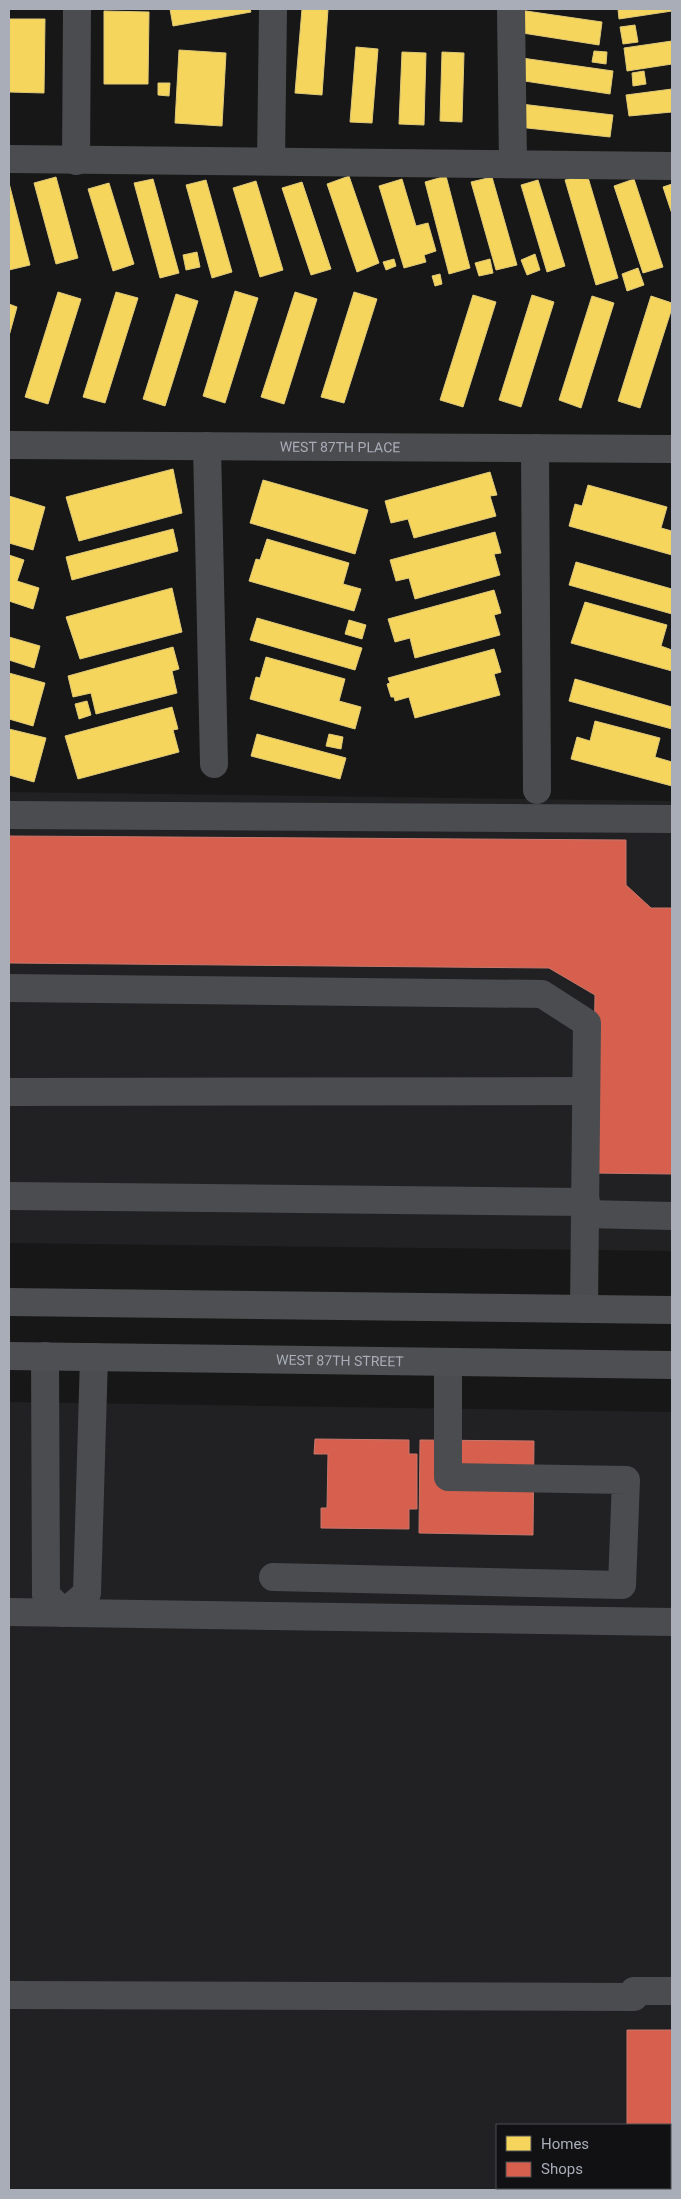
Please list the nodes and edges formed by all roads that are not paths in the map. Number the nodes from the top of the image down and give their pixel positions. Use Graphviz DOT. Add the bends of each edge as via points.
graph roads {
  1 [pos="77,9"];
  2 [pos="273,9"];
  3 [pos="511,9"];
  4 [pos="9,159"];
  5 [pos="76,161"];
  6 [pos="272,161"];
  7 [pos="513,164"];
  8 [pos="672,166"];
  9 [pos="9,445"];
  10 [pos="207,446"];
  11 [pos="535,448"];
  12 [pos="672,449"];
  13 [pos="214,764"];
  14 [pos="537,790"];
  15 [pos="9,815"];
  16 [pos="672,819"];
  17 [pos="9,988"];
  18 [pos="586,1091"];
  19 [pos="9,1092"];
  20 [pos="9,1196"];
  21 [pos="586,1208"];
  22 [pos="672,1216"];
  23 [pos="9,1302"];
  24 [pos="584,1309"];
  25 [pos="672,1310"];
  26 [pos="9,1356"];
  27 [pos="46,1356"];
  28 [pos="94,1357"];
  29 [pos="448,1362"];
  30 [pos="672,1365"];
  31 [pos="273,1577"];
  32 [pos="9,1612"];
  33 [pos="64,1613"];
  34 [pos="672,1622"];
  35 [pos="672,1991"];
  36 [pos="9,1995"];
  1 -- 5 [label="street"];
  2 -- 6 [label="street"];
  3 -- 7 [label="street"];
  4 -- 5 [label="street"];
  5 -- 6 [label="street"];
  6 -- 7 [label="street"];
  7 -- 8 [label="street"];
  9 -- 10 [label="street, WEST 87TH PLACE"];
  10 -- 11 [label="street, WEST 87TH PLACE"];
  10 -- 13 [label="street"];
  11 -- 12 [label="street, WEST 87TH PLACE"];
  11 -- 14 [label="street"];
  15 -- 16 [label="street"];
  17 -- 18 [label="street" via="542,994 587,1023"];
  18 -- 19 [label="street"];
  18 -- 21 [label="street"];
  20 -- 21 [label="street"];
  21 -- 22 [label="street"];
  21 -- 24 [label="street"];
  23 -- 24 [label="main road"];
  24 -- 25 [label="main road"];
  26 -- 27 [label="main road, WEST 87TH STREET"];
  27 -- 28 [label="main road, WEST 87TH STREET"];
  27 -- 33 [label="street" via="46,1595"];
  28 -- 29 [label="main road, WEST 87TH STREET"];
  28 -- 33 [label="street" via="87,1593"];
  29 -- 30 [label="main road, WEST 87TH STREET"];
  29 -- 31 [label="street" via="448,1478 626,1480 622,1585"];
  32 -- 33 [label="street"];
  33 -- 34 [label="street"];
  35 -- 36 [label="street" via="634,1994"];
}
